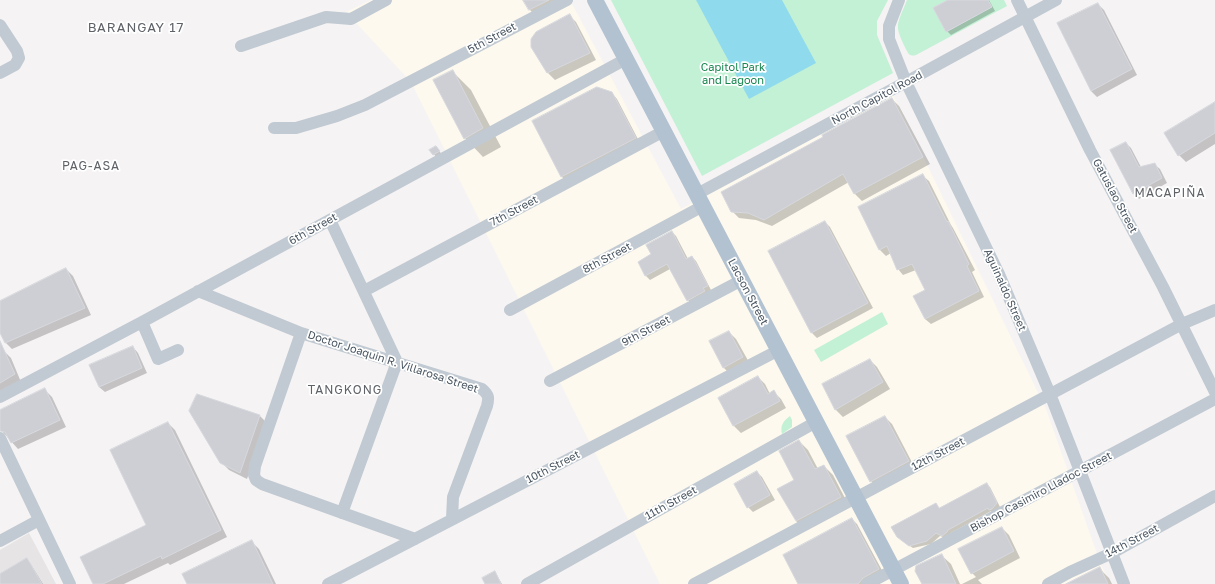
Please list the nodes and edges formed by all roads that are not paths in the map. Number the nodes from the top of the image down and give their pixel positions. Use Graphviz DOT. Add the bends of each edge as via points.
graph roads {
  1 [pos="386,0"];
  2 [pos="567,0"];
  3 [pos="595,0"];
  4 [pos="899,0"];
  5 [pos="1017,0"];
  6 [pos="1056,0"];
  7 [pos="1026,18"];
  8 [pos="0,24"];
  9 [pos="241,46"];
  10 [pos="626,59"];
  11 [pos="0,73"];
  12 [pos="906,82"];
  13 [pos="274,128"];
  14 [pos="664,131"];
  15 [pos="700,200"];
  16 [pos="330,220"];
  17 [pos="742,280"];
  18 [pos="198,291"];
  19 [pos="364,291"];
  20 [pos="510,310"];
  21 [pos="1215,310"];
  22 [pos="142,322"];
  23 [pos="1182,324"];
  24 [pos="301,333"];
  25 [pos="178,350"];
  26 [pos="779,350"];
  27 [pos="397,362"];
  28 [pos="550,381"];
  29 [pos="1215,392"];
  30 [pos="1050,394"];
  31 [pos="0,397"];
  32 [pos="1215,399"];
  33 [pos="816,422"];
  34 [pos="0,438"];
  35 [pos="1080,472"];
  36 [pos="1215,496"];
  37 [pos="856,498"];
  38 [pos="342,513"];
  39 [pos="39,520"];
  40 [pos="452,520"];
  41 [pos="415,539"];
  42 [pos="0,541"];
  43 [pos="1112,553"];
  44 [pos="894,570"];
  45 [pos="70,584"];
  46 [pos="328,584"];
  47 [pos="526,584"];
  48 [pos="694,584"];
  49 [pos="867,584"];
  50 [pos="901,584"];
  51 [pos="1048,584"];
  52 [pos="1124,584"];
  1 -- 9 [label="street" via="350,19 326,17"];
  2 -- 13 [label="street, 5th Street" via="365,105 296,128"];
  3 -- 10 [label="main road, Lacson Street"];
  4 -- 12 [label="street, Aguinaldo Street" via="891,20 889,39"];
  5 -- 7 [label="street, Gatuslao Street"];
  6 -- 7 [label="street, North Capitol Road"];
  7 -- 12 [label="street, North Capitol Road"];
  7 -- 23 [label="street, Gatuslao Street" via="1090,150"];
  8 -- 11 [label="street" via="19,58 15,65"];
  10 -- 14 [label="main road, Lacson Street"];
  10 -- 16 [label="street, 6th Street"];
  12 -- 15 [label="street, North Capitol Road"];
  12 -- 30 [label="street, Aguinaldo Street" via="999,274"];
  14 -- 15 [label="main road, Lacson Street"];
  14 -- 19 [label="street, 7th Street"];
  15 -- 17 [label="main road, Lacson Street"];
  15 -- 20 [label="street, 8th Street"];
  16 -- 18 [label="street, 6th Street"];
  16 -- 19 [label="street"];
  17 -- 26 [label="main road, Lacson Street"];
  17 -- 28 [label="street, 9th Street"];
  18 -- 22 [label="street, 6th Street"];
  18 -- 24 [label="street, Doctor Joaquin R. Villarosa Street"];
  19 -- 27 [label="street"];
  21 -- 23 [label="street, 12th Street"];
  22 -- 25 [label="street" via="158,359"];
  22 -- 31 [label="street, 6th Street"];
  23 -- 29 [label="street, Gatuslao Street"];
  23 -- 30 [label="street, 12th Street"];
  24 -- 27 [label="street, Doctor Joaquin R. Villarosa Street"];
  24 -- 38 [label="street" via="254,475 262,484"];
  26 -- 33 [label="main road, Lacson Street"];
  26 -- 40 [label="street, 10th Street"];
  27 -- 38 [label="street"];
  27 -- 40 [label="street, Doctor Joaquin R. Villarosa Street" via="482,389 488,394 487,406 453,497"];
  30 -- 35 [label="street, Aguinaldo Street"];
  30 -- 37 [label="street, 12th Street"];
  32 -- 35 [label="street, Bishop Casimiro Lladoc Street"];
  33 -- 37 [label="main road, Lacson Street"];
  33 -- 47 [label="street, 11th Street"];
  34 -- 39 [label="street"];
  35 -- 43 [label="street, Aguinaldo Street"];
  35 -- 44 [label="street, Bishop Casimiro Lladoc Street"];
  36 -- 43 [label="street, 14th Street"];
  37 -- 44 [label="main road, Lacson Street"];
  37 -- 48 [label="street, 12th Street"];
  38 -- 41 [label="street"];
  39 -- 42 [label="street"];
  39 -- 45 [label="street"];
  40 -- 41 [label="street, 10th Street"];
  41 -- 46 [label="street, 10th Street"];
  43 -- 51 [label="street, 14th Street"];
  43 -- 52 [label="street, Aguinaldo Street"];
  44 -- 49 [label="street, Bishop Casimiro Lladoc Street"];
  44 -- 50 [label="main road, Lacson Street"];
}
